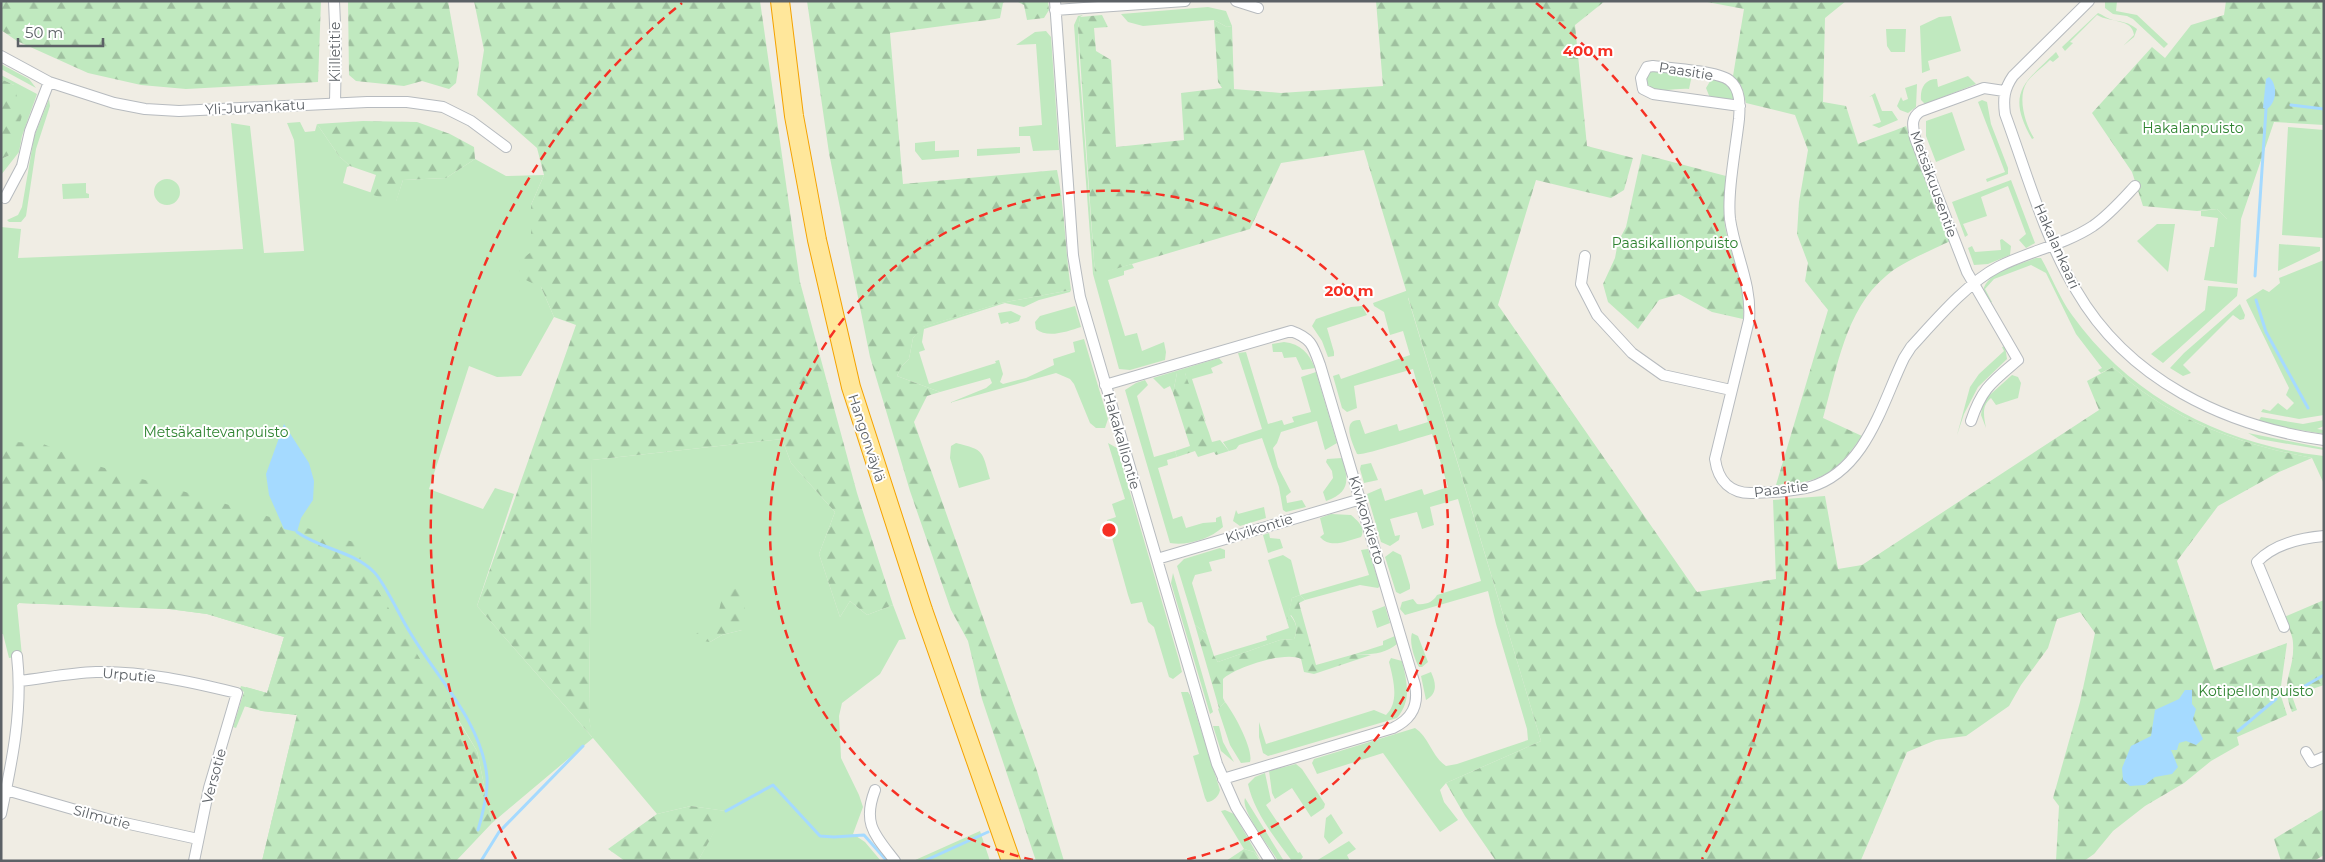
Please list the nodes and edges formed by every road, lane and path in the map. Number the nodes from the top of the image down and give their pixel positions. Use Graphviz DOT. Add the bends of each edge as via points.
graph roads {
  1 [pos="334,1"];
  2 [pos="780,1"];
  3 [pos="1185,1"];
  4 [pos="1236,1"];
  5 [pos="2089,1"];
  6 [pos="1055,6"];
  7 [pos="1258,8"];
  8 [pos="1,56"];
  9 [pos="49,82"];
  10 [pos="2004,91"];
  11 [pos="335,103"];
  12 [pos="1740,106"];
  13 [pos="506,147"];
  14 [pos="2135,186"];
  15 [pos="5,198"];
  16 [pos="2054,244"];
  17 [pos="1586,256"];
  18 [pos="1973,285"];
  19 [pos="1105,385"];
  20 [pos="1731,390"];
  21 [pos="1971,421"];
  22 [pos="2324,440"];
  23 [pos="1362,499"];
  24 [pos="2324,536"];
  25 [pos="1157,559"];
  26 [pos="2284,627"];
  27 [pos="17,656"];
  28 [pos="19,680"];
  29 [pos="238,693"];
  30 [pos="2306,752"];
  31 [pos="2324,757"];
  32 [pos="1224,780"];
  33 [pos="6,790"];
  34 [pos="875,790"];
  35 [pos="1,814"];
  36 [pos="198,839"];
  37 [pos="194,861"];
  38 [pos="895,861"];
  39 [pos="1012,861"];
  40 [pos="1270,861"];
  1 -- 11 [label="street, Kiilletitie"];
  2 -- 39 [label="highway, Hangonväylä" via="794,116 815,231 851,387 923,610"];
  3 -- 6 [label="street"];
  4 -- 7 [label="street"];
  5 -- 10 [label="street" via="2013,76"];
  6 -- 19 [label="street, Hakakalliontie" via="1073,255 1080,297"];
  8 -- 9 [label="street, Yli-Jurvankatu"];
  9 -- 11 [label="street, Yli-Jurvankatu" via="114,103 162,110"];
  9 -- 15 [label="street" via="30,130 22,166"];
  10 -- 16 [label="street, Hakalankaari" via="2005,114"];
  10 -- 18 [label="street, Metsäkuusentie" via="1984,88 1921,111 1914,116 1913,122 1915,138"];
  11 -- 13 [label="street, Yli-Jurvankatu" via="407,102 443,108 471,121"];
  12 -- 12 [label="street, Paasitie" via="1733,85 1717,75 1653,66 1643,72 1641,83 1648,92"];
  12 -- 20 [label="street, Paasitie" via="1730,217 1750,305"];
  14 -- 16 [label="street, Paasitie" via="2102,220"];
  16 -- 18 [label="street, Paasitie" via="1997,267"];
  16 -- 22 [label="street, Hakalankaari" via="2076,291 2092,314 2155,376 2189,398 2227,416 2271,431"];
  17 -- 20 [label="street" via="1581,284 1597,315 1632,353 1663,375"];
  18 -- 20 [label="street, Paasitie" via="1919,338 1904,358 1862,446 1833,476 1812,486 1748,493 1739,492 1724,483 1715,459"];
  18 -- 21 [label="street" via="2018,360 1979,397"];
  19 -- 23 [label="street, Kivikonkierto" via="1291,331 1306,336 1320,365"];
  19 -- 25 [label="street, Hakakalliontie"];
  23 -- 25 [label="street, Kivikontie"];
  23 -- 32 [label="street, Kivikonkierto" via="1417,693 1414,709 1404,723 1393,728"];
  24 -- 26 [label="street" via="2294,541 2266,552 2257,562"];
  25 -- 32 [label="street, Hakakalliontie"];
  27 -- 28 [label="street"];
  28 -- 29 [label="street, Urputie" via="61,674 120,673 177,679"];
  28 -- 33 [label="street" via="15,738"];
  29 -- 36 [label="street, Versotie" via="209,788"];
  30 -- 31 [label="street" via="2312,762"];
  32 -- 40 [label="street, Hakakalliontie" via="1247,826"];
  33 -- 35 [label="street"];
  33 -- 36 [label="street, Silmutie" via="111,820"];
  34 -- 38 [label="street" via="870,802 869,823"];
  36 -- 37 [label="street, Versotie"];
}
